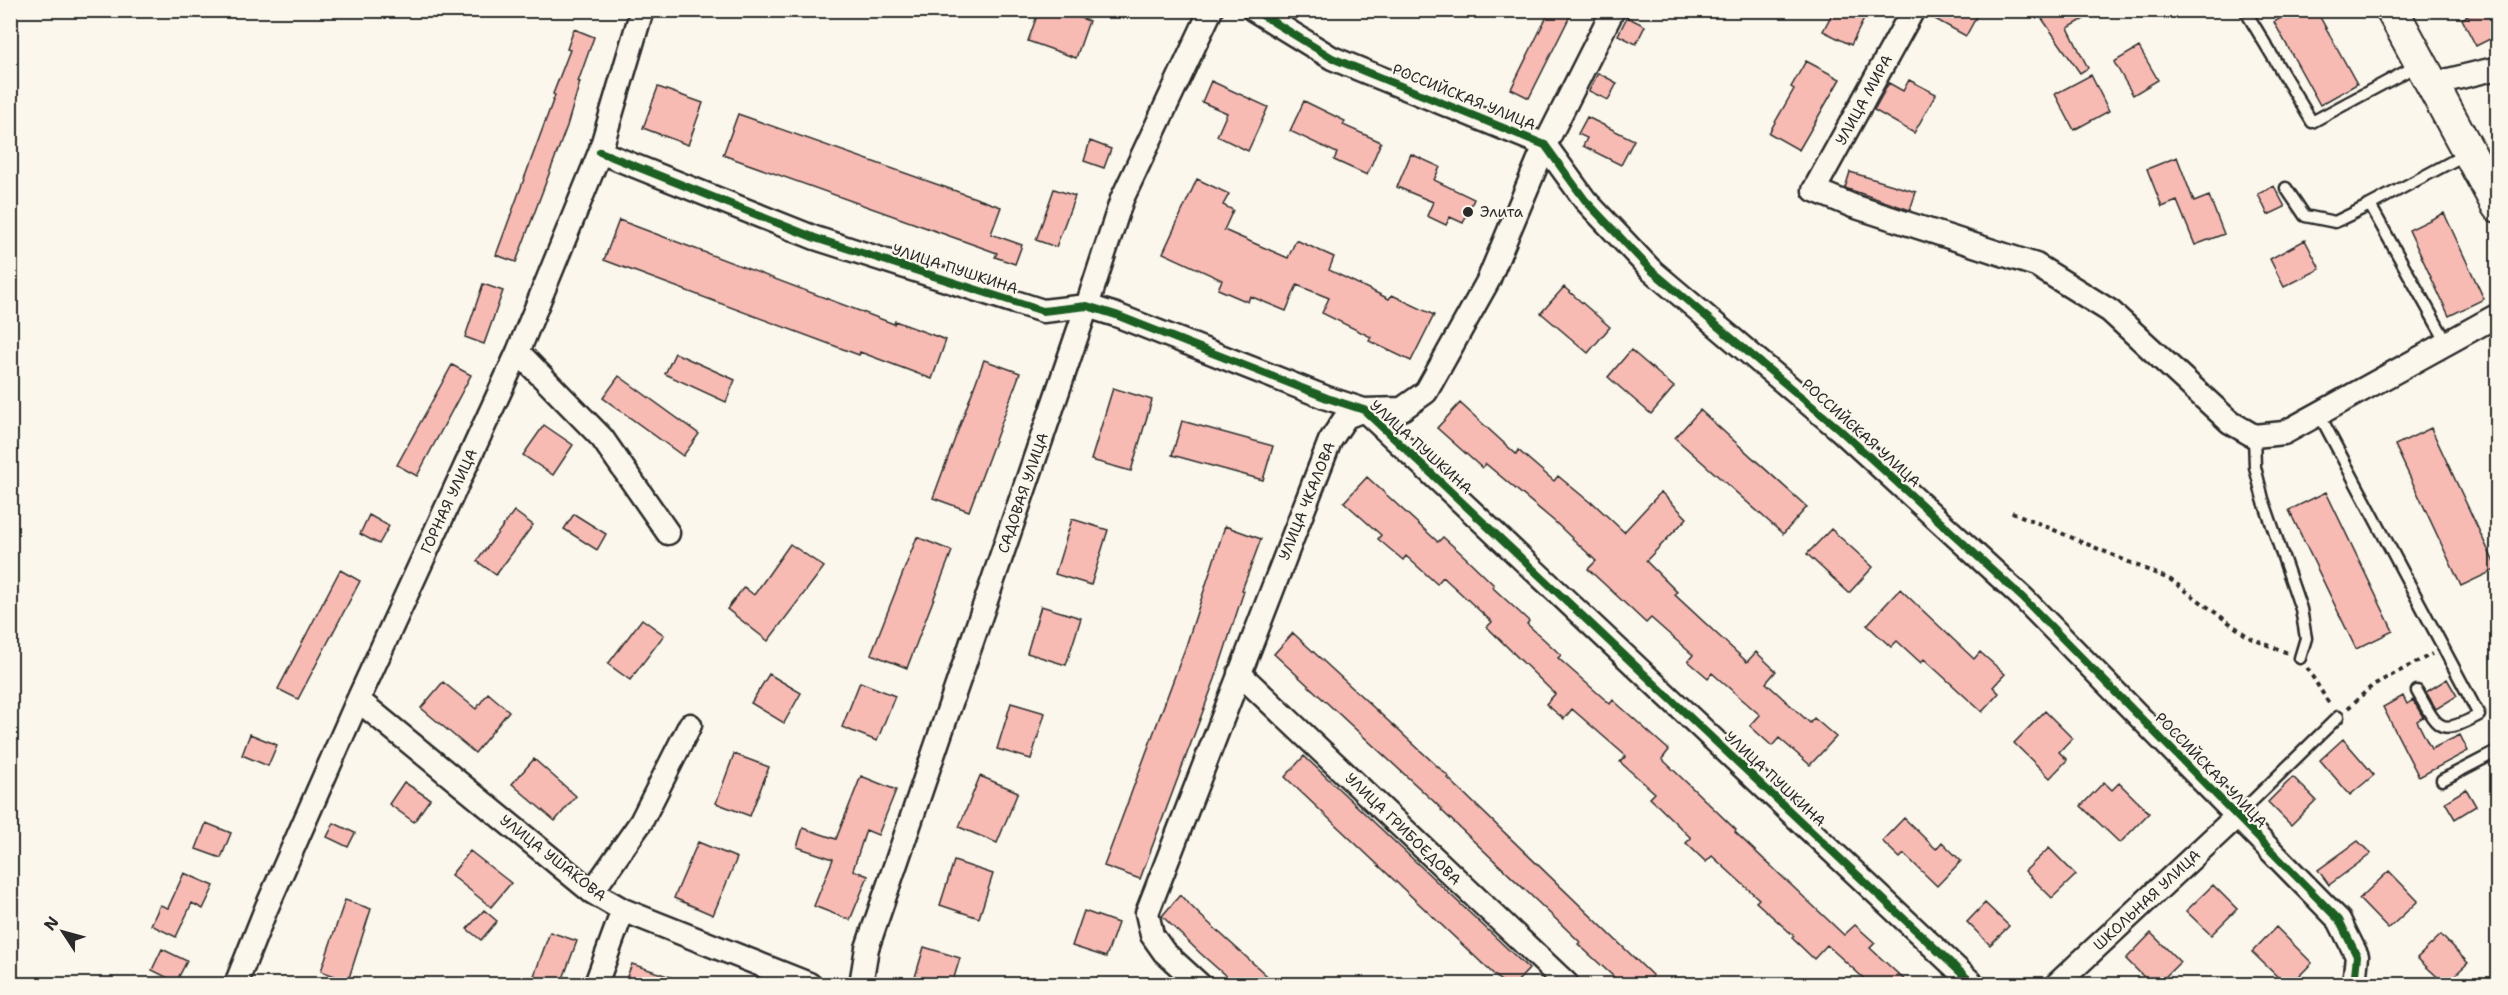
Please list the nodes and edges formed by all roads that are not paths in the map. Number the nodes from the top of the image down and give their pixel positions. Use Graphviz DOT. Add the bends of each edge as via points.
graph roads {
  1 [pos="642,10"];
  2 [pos="1211,10"];
  3 [pos="1254,10"];
  4 [pos="1613,10"];
  5 [pos="1914,10"];
  6 [pos="2392,10"];
  7 [pos="2247,11"];
  8 [pos="2498,68"];
  9 [pos="2427,74"];
  10 [pos="1545,145"];
  11 [pos="600,152"];
  12 [pos="2469,152"];
  13 [pos="2286,188"];
  14 [pos="2370,205"];
  15 [pos="2498,206"];
  16 [pos="1088,306"];
  17 [pos="2498,315"];
  18 [pos="2447,344"];
  19 [pos="518,352"];
  20 [pos="1364,410"];
  21 [pos="2319,414"];
  22 [pos="2254,436"];
  23 [pos="668,533"];
  24 [pos="2300,658"];
  25 [pos="1239,673"];
  26 [pos="2417,691"];
  27 [pos="358,700"];
  28 [pos="2338,717"];
  29 [pos="690,725"];
  30 [pos="2498,751"];
  31 [pos="2442,780"];
  32 [pos="2236,816"];
  33 [pos="592,892"];
  34 [pos="623,910"];
  35 [pos="236,984"];
  36 [pos="596,984"];
  37 [pos="809,984"];
  38 [pos="861,984"];
  39 [pos="1198,984"];
  40 [pos="1567,984"];
  41 [pos="1973,984"];
  42 [pos="2057,984"];
  43 [pos="2354,984"];
  1 -- 11 [label="street, ГОРНАЯ УЛИЦА"];
  2 -- 16 [label="street, САДОВАЯ УЛИЦА" via="1122,200"];
  3 -- 10 [label="street, РОССИЙСКАЯ УЛИЦА" via="1332,58"];
  4 -- 10 [label="street"];
  5 -- 22 [label="street, УЛИЦА МИРА" via="1814,190 2036,265 2110,310 2230,422"];
  6 -- 9 [label="main road"];
  7 -- 9 [label="lane" via="2312,122"];
  8 -- 9 [label="street"];
  9 -- 12 [label="main road"];
  10 -- 20 [label="street" via="1488,281 1426,392 1402,409"];
  10 -- 32 [label="street, РОССИЙСКАЯ УЛИЦА" via="1585,200 1651,270 1839,429 2023,598"];
  11 -- 16 [label="street, УЛИЦА ПУШКИНА" via="815,238 1043,311"];
  11 -- 19 [label="street, ГОРНАЯ УЛИЦА"];
  12 -- 14 [label="lane"];
  12 -- 15 [label="main road"];
  13 -- 14 [label="lane" via="2305,216 2335,222"];
  14 -- 18 [label="lane"];
  16 -- 20 [label="street, УЛИЦА ПУШКИНА"];
  16 -- 38 [label="street, САДОВАЯ УЛИЦА" via="867,948"];
  17 -- 18 [label="street"];
  18 -- 21 [label="street"];
  19 -- 23 [label="street" via="602,438"];
  19 -- 27 [label="street, ГОРНАЯ УЛИЦА"];
  20 -- 25 [label="street, УЛИЦА ЧКАЛОВА" via="1346,417 1330,441"];
  20 -- 41 [label="street, УЛИЦА ПУШКИНА"];
  21 -- 22 [label="street" via="2284,433"];
  21 -- 26 [label="lane" via="2479,715 2455,728 2441,726"];
  22 -- 24 [label="lane" via="2255,466 2263,499 2301,609 2306,638"];
  25 -- 39 [label="street, УЛИЦА ЧКАЛОВА" via="1147,914 1152,935 1164,952"];
  25 -- 40 [label="street, УЛИЦА ГРИБОЕДОВА"];
  27 -- 33 [label="street, УЛИЦА УШАКОВА"];
  27 -- 35 [label="street, ГОРНАЯ УЛИЦА"];
  28 -- 32 [label="lane"];
  29 -- 33 [label="street" via="641,822"];
  30 -- 31 [label="lane"];
  32 -- 42 [label="street, ШКОЛЬНАЯ УЛИЦА"];
  32 -- 43 [label="street, РОССИЙСКАЯ УЛИЦА" via="2338,920 2357,956"];
  33 -- 34 [label="street, УЛИЦА УШАКОВА"];
  34 -- 36 [label="street"];
  34 -- 37 [label="street, УЛИЦА УШАКОВА"];
}
